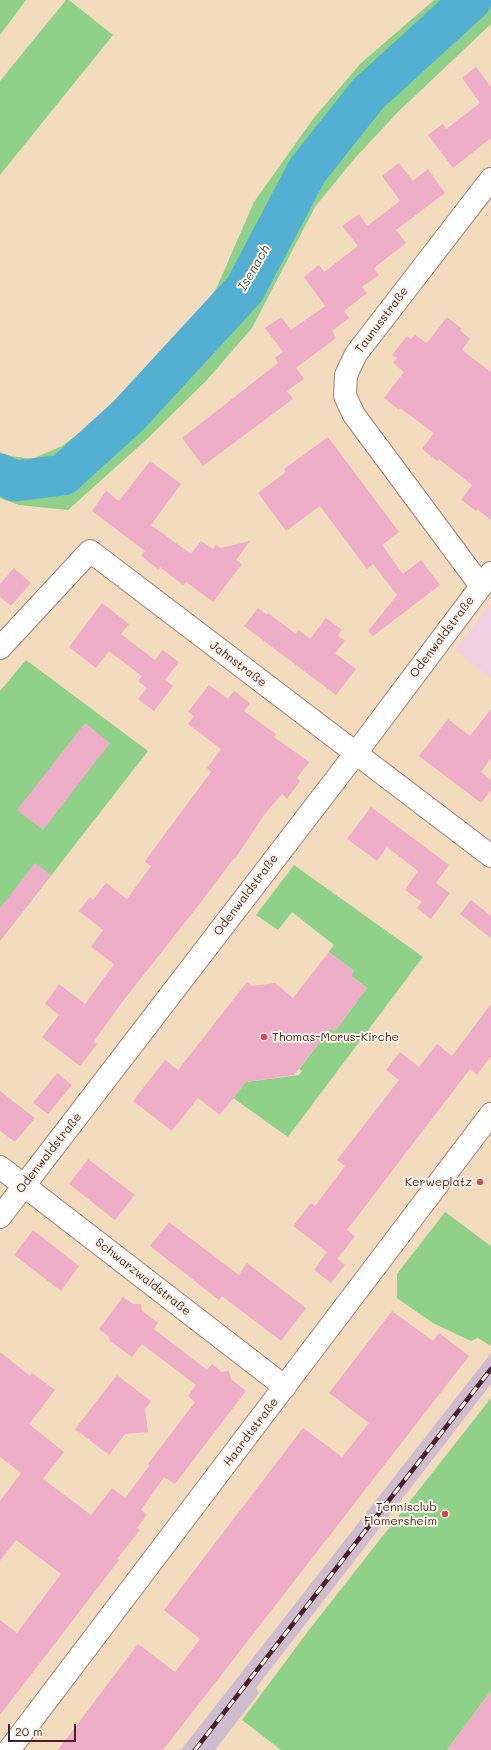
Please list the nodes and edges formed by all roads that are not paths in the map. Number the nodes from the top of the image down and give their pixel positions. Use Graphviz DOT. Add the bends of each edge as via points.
graph roads {
  1 [pos="491,179"];
  2 [pos="486,580"];
  3 [pos="0,648"];
  4 [pos="356,753"];
  5 [pos="491,856"];
  6 [pos="491,1114"];
  7 [pos="0,1167"];
  8 [pos="24,1186"];
  9 [pos="0,1216"];
  10 [pos="285,1387"];
  11 [pos="9,1750"];
  1 -- 2 [label="street, Taunusstraße" via="356,354 346,375 345,396 354,415"];
  2 -- 4 [label="street, Odenwaldstraße"];
  3 -- 4 [label="street, Jahnstraße" via="90,551"];
  4 -- 5 [label="street, Jahnstraße"];
  4 -- 8 [label="street, Odenwaldstraße"];
  6 -- 10 [label="street, Haardtstraße"];
  7 -- 8 [label="street, Schwarzwaldstraße"];
  8 -- 9 [label="street, Odenwaldstraße"];
  8 -- 10 [label="street, Schwarzwaldstraße"];
  10 -- 11 [label="street, Haardtstraße"];
}
